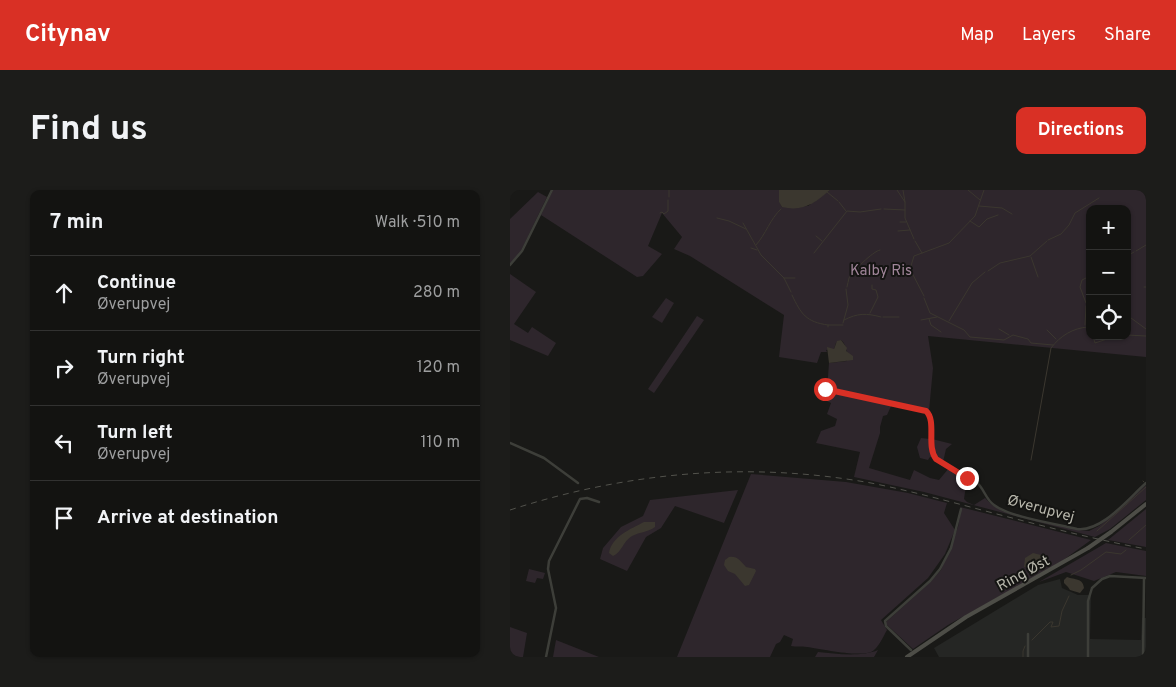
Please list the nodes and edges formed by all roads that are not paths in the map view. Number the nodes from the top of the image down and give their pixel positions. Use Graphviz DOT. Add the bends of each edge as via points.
graph roads {
  1 [pos="552,190"];
  2 [pos="510,265"];
  3 [pos="825,389"];
  4 [pos="510,443"];
  5 [pos="578,483"];
  6 [pos="1146,483"];
  7 [pos="599,502"];
  8 [pos="1146,504"];
  9 [pos="960,510"];
  10 [pos="1145,578"];
  11 [pos="1028,634"];
  12 [pos="911,650"];
  13 [pos="546,657"];
  14 [pos="907,657"];
  15 [pos="1028,657"];
  16 [pos="1088,657"];
  17 [pos="1143,657"];
  1 -- 2 [label="street" via="522,251"];
  3 -- 6 [label="street, Øverupvej" via="926,411 930,417 931,448 936,459 977,483 990,502 1010,513 1088,530 1104,522"];
  4 -- 5 [label="street" via="544,458"];
  7 -- 13 [label="street" via="580,499 548,562 556,613"];
  8 -- 14 [label="main road, Ring Øst, bridge" via="1088,548 966,618"];
  9 -- 12 [label="street" via="951,548 940,569 885,621 886,626"];
  10 -- 16 [label="street" via="1110,576 1092,588 1088,601"];
  10 -- 17 [label="street"];
  11 -- 15 [label="street"];
}
